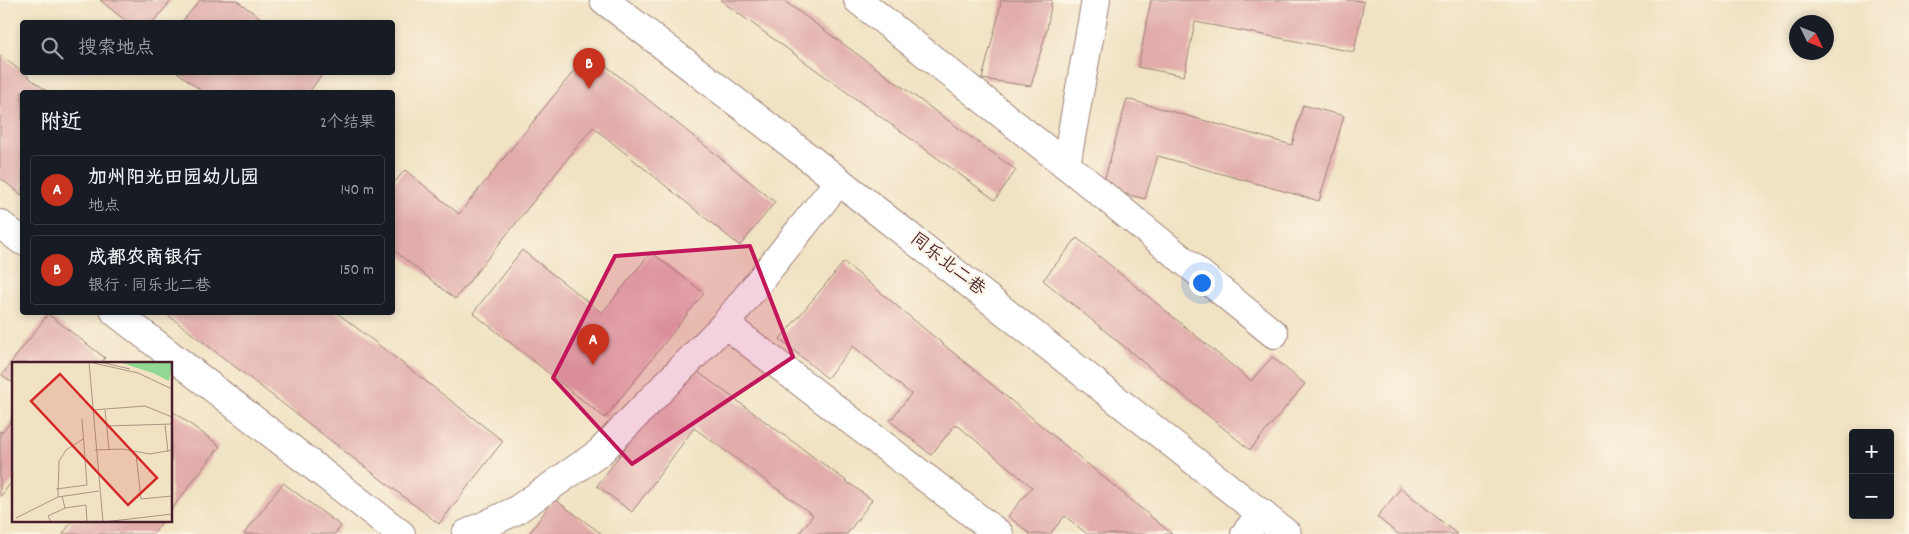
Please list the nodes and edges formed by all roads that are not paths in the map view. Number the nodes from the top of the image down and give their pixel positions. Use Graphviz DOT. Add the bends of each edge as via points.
graph roads {
  1 [pos="604,0"];
  2 [pos="858,0"];
  3 [pos="1096,0"];
  4 [pos="1066,165"];
  5 [pos="840,181"];
  6 [pos="0,224"];
  7 [pos="20,239"];
  8 [pos="118,315"];
  9 [pos="725,324"];
  10 [pos="1274,334"];
  11 [pos="1262,513"];
  12 [pos="970,525"];
  13 [pos="401,534"];
  14 [pos="466,534"];
  15 [pos="999,534"];
  16 [pos="1245,534"];
  17 [pos="1287,534"];
  1 -- 5 [label="street, 同乐北二巷"];
  2 -- 4 [label="street"];
  3 -- 4 [label="street"];
  4 -- 10 [label="street"];
  5 -- 9 [label="street"];
  5 -- 11 [label="street, 同乐北二巷"];
  6 -- 7 [label="street"];
  8 -- 13 [label="street"];
  9 -- 12 [label="street"];
  9 -- 14 [label="street" via="599,453 514,511"];
  11 -- 16 [label="street"];
  11 -- 17 [label="street, 同乐北二巷"];
  12 -- 15 [label="street"];
}
